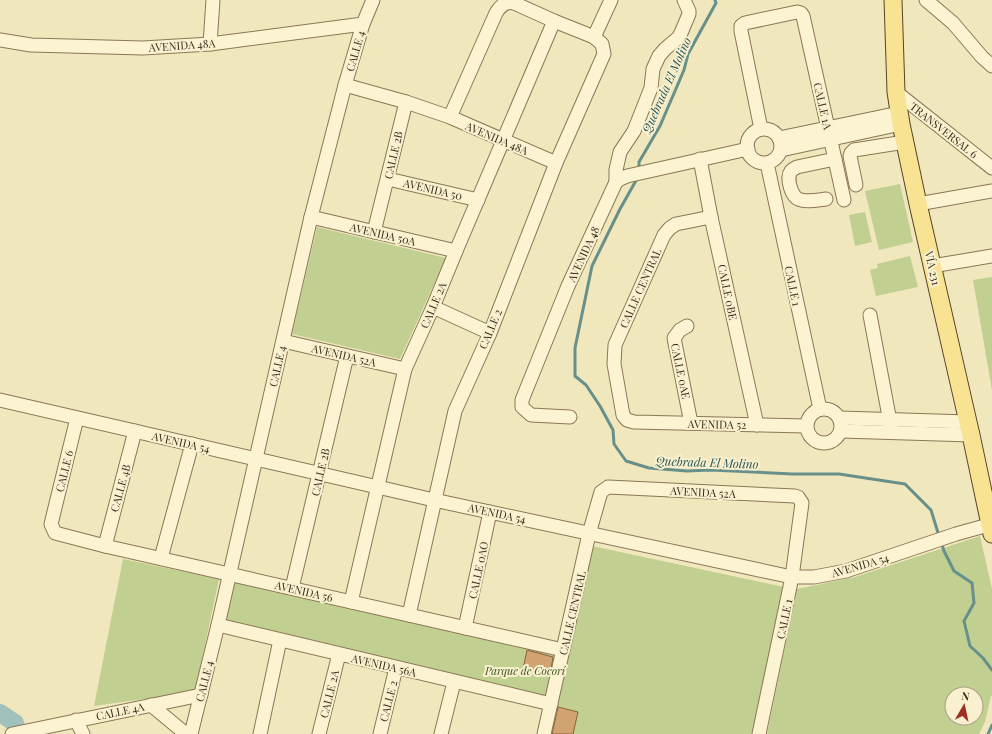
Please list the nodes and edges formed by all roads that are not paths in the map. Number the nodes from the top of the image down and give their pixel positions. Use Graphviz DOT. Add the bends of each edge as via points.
graph roads {
  1 [pos="213,0"];
  2 [pos="373,0"];
  3 [pos="611,0"];
  4 [pos="684,0"];
  5 [pos="893,0"];
  6 [pos="926,0"];
  7 [pos="554,21"];
  8 [pos="363,24"];
  9 [pos="594,37"];
  10 [pos="0,40"];
  11 [pos="210,44"];
  12 [pos="992,66"];
  13 [pos="345,85"];
  14 [pos="896,92"];
  15 [pos="406,102"];
  16 [pos="450,118"];
  17 [pos="900,118"];
  18 [pos="761,129"];
  19 [pos="829,133"];
  20 [pos="503,141"];
  21 [pos="905,142"];
  22 [pos="780,144"];
  23 [pos="748,149"];
  24 [pos="700,159"];
  25 [pos="835,159"];
  26 [pos="767,163"];
  27 [pos="556,164"];
  28 [pos="992,168"];
  29 [pos="388,179"];
  30 [pos="622,179"];
  31 [pos="856,185"];
  32 [pos="992,190"];
  33 [pos="826,199"];
  34 [pos="478,200"];
  35 [pos="844,200"];
  36 [pos="918,204"];
  37 [pos="712,217"];
  38 [pos="311,218"];
  39 [pos="374,232"];
  40 [pos="456,251"];
  41 [pos="992,256"];
  42 [pos="932,266"];
  43 [pos="433,307"];
  44 [pos="870,315"];
  45 [pos="687,326"];
  46 [pos="490,333"];
  47 [pos="283,341"];
  48 [pos="347,356"];
  49 [pos="405,369"];
  50 [pos="0,400"];
  51 [pos="820,409"];
  52 [pos="570,417"];
  53 [pos="77,418"];
  54 [pos="628,420"];
  55 [pos="691,423"];
  56 [pos="757,425"];
  57 [pos="840,425"];
  58 [pos="806,426"];
  59 [pos="891,426"];
  60 [pos="970,428"];
  61 [pos="135,431"];
  62 [pos="192,444"];
  63 [pos="255,459"];
  64 [pos="320,474"];
  65 [pos="377,487"];
  66 [pos="601,492"];
  67 [pos="434,500"];
  68 [pos="802,503"];
  69 [pos="490,512"];
  70 [pos="51,524"];
  71 [pos="991,528"];
  72 [pos="589,534"];
  73 [pos="105,546"];
  74 [pos="161,558"];
  75 [pos="228,574"];
  76 [pos="792,577"];
  77 [pos="292,588"];
  78 [pos="351,602"];
  79 [pos="409,615"];
  80 [pos="218,625"];
  81 [pos="465,628"];
  82 [pos="280,640"];
  83 [pos="563,650"];
  84 [pos="339,654"];
  85 [pos="396,668"];
  86 [pos="454,682"];
  87 [pos="201,695"];
  88 [pos="551,704"];
  89 [pos="151,705"];
  90 [pos="76,720"];
  91 [pos="12,734"];
  92 [pos="83,734"];
  93 [pos="186,734"];
  94 [pos="191,734"];
  95 [pos="260,734"];
  96 [pos="319,734"];
  97 [pos="380,734"];
  98 [pos="441,734"];
  99 [pos="544,734"];
  100 [pos="759,734"];
  1 -- 11 [label="street"];
  2 -- 8 [label="street, CALLE 4"];
  3 -- 9 [label="street"];
  4 -- 30 [label="street, AVENIDA 48" via="689,14 678,38 659,56 651,88 634,131 620,152 616,170"];
  5 -- 14 [label="main road, VÍA 231"];
  6 -- 12 [label="street" via="953,23"];
  7 -- 9 [label="street"];
  7 -- 16 [label="street" via="514,3 509,2 502,6 496,13"];
  7 -- 20 [label="street, CALLE 2A"];
  8 -- 11 [label="street, AVENIDA 48A"];
  8 -- 13 [label="street, CALLE 4"];
  9 -- 27 [label="street, CALLE 2" via="602,44 604,54"];
  10 -- 11 [label="street, AVENIDA 48A" via="31,45 142,48"];
  13 -- 15 [label="street, AVENIDA 48A"];
  13 -- 38 [label="street, CALLE 4"];
  14 -- 17 [label="main road, VÍA 231"];
  14 -- 28 [label="street, TRANSVERSAL 6"];
  15 -- 16 [label="street, AVENIDA 48A"];
  15 -- 29 [label="street, CALLE 2B"];
  16 -- 20 [label="street, AVENIDA 48A"];
  17 -- 19 [label="street"];
  17 -- 21 [label="main road, VÍA 231"];
  18 -- 19 [label="street, CALLE 1A" via="741,26 797,12 803,16"];
  18 -- 22 [label="street" via="773,132"];
  18 -- 23 [label="street" via="750,136"];
  19 -- 22 [label="street"];
  19 -- 25 [label="street, CALLE 1A"];
  20 -- 27 [label="street, AVENIDA 48A"];
  20 -- 34 [label="street, CALLE 2A"];
  21 -- 31 [label="street" via="851,152"];
  21 -- 36 [label="main road, VÍA 231"];
  22 -- 26 [label="street" via="776,159"];
  23 -- 24 [label="street"];
  23 -- 26 [label="street" via="752,158"];
  24 -- 30 [label="street"];
  24 -- 37 [label="street, CALLE 0BE"];
  25 -- 33 [label="street" via="797,167 791,171 789,177 791,192 795,198 805,201"];
  25 -- 35 [label="street, CALLE 1A"];
  26 -- 51 [label="street, CALLE 1"];
  27 -- 46 [label="street, CALLE 2"];
  29 -- 34 [label="street, AVENIDA 50"];
  29 -- 39 [label="street, CALLE 2B"];
  30 -- 52 [label="street, AVENIDA 48" via="568,286 522,400 522,407 531,415"];
  32 -- 36 [label="street"];
  34 -- 40 [label="street, CALLE 2A"];
  36 -- 42 [label="main road, VÍA 231"];
  37 -- 54 [label="street, CALLE CENTRAL" via="676,224 664,235 615,344 614,364 624,415"];
  37 -- 56 [label="street, CALLE 0BE"];
  38 -- 39 [label="street, AVENIDA 50A"];
  38 -- 47 [label="street, CALLE 4"];
  39 -- 40 [label="street, AVENIDA 50A"];
  40 -- 43 [label="street, CALLE 2A"];
  41 -- 42 [label="street"];
  42 -- 60 [label="main road, VÍA 231"];
  43 -- 46 [label="street"];
  43 -- 49 [label="street, CALLE 2A"];
  44 -- 59 [label="street"];
  45 -- 55 [label="street, CALLE 0AE" via="674,338"];
  46 -- 67 [label="street, CALLE 2" via="455,411"];
  47 -- 48 [label="street, AVENIDA 52A"];
  47 -- 63 [label="street, CALLE 4"];
  48 -- 49 [label="street, AVENIDA 52A"];
  48 -- 64 [label="street, CALLE 2B"];
  49 -- 65 [label="street, CALLE 2A"];
  50 -- 53 [label="street, AVENIDA 54"];
  51 -- 57 [label="street" via="834,411"];
  51 -- 58 [label="street" via="810,415"];
  53 -- 61 [label="street, AVENIDA 54"];
  53 -- 70 [label="street, CALLE 6"];
  54 -- 55 [label="street, AVENIDA 52"];
  55 -- 56 [label="street, AVENIDA 52"];
  56 -- 58 [label="street, AVENIDA 52"];
  57 -- 58 [label="street" via="838,436 828,443 816,442 810,438"];
  57 -- 59 [label="street"];
  59 -- 60 [label="street"];
  60 -- 71 [label="main road, VÍA 231"];
  61 -- 62 [label="street, AVENIDA 54"];
  61 -- 73 [label="street, CALLE 4B"];
  62 -- 63 [label="street, AVENIDA 54"];
  62 -- 74 [label="street"];
  63 -- 64 [label="street, AVENIDA 54"];
  63 -- 75 [label="street, CALLE 4"];
  64 -- 65 [label="street, AVENIDA 54"];
  64 -- 77 [label="street, CALLE 2B"];
  65 -- 67 [label="street, AVENIDA 54"];
  65 -- 78 [label="street, CALLE 2A"];
  66 -- 68 [label="street, AVENIDA 52A" via="608,487 795,496"];
  66 -- 72 [label="street, CALLE CENTRAL"];
  67 -- 69 [label="street, AVENIDA 54"];
  67 -- 79 [label="street, CALLE 2"];
  68 -- 76 [label="street, CALLE 1"];
  69 -- 72 [label="street, AVENIDA 54"];
  69 -- 81 [label="street, CALLE 0AO"];
  70 -- 73 [label="street, AVENIDA 56" via="55,532"];
  71 -- 76 [label="street, AVENIDA 54" via="956,534 846,571 814,577"];
  72 -- 76 [label="street, AVENIDA 54"];
  72 -- 83 [label="street, CALLE CENTRAL"];
  73 -- 74 [label="street, AVENIDA 56"];
  74 -- 75 [label="street, AVENIDA 56"];
  75 -- 77 [label="street, AVENIDA 56"];
  75 -- 80 [label="street, CALLE 4"];
  76 -- 100 [label="street, CALLE 1"];
  77 -- 78 [label="street, AVENIDA 56"];
  78 -- 79 [label="street, AVENIDA 56"];
  79 -- 81 [label="street, AVENIDA 56"];
  80 -- 82 [label="street, AVENIDA 56A"];
  80 -- 87 [label="street, CALLE 4"];
  81 -- 83 [label="street, AVENIDA 56"];
  82 -- 84 [label="street, AVENIDA 56A"];
  82 -- 95 [label="street"];
  83 -- 88 [label="street, CALLE CENTRAL"];
  84 -- 85 [label="street, AVENIDA 56A"];
  84 -- 96 [label="street, CALLE 2A"];
  85 -- 86 [label="street, AVENIDA 56A"];
  85 -- 97 [label="street, CALLE 2"];
  86 -- 88 [label="street, AVENIDA 56A"];
  86 -- 98 [label="street"];
  87 -- 89 [label="street, CALLE 4A"];
  87 -- 94 [label="street, CALLE 4"];
  88 -- 99 [label="street, CALLE CENTRAL"];
  89 -- 90 [label="street, CALLE 4A"];
  89 -- 93 [label="street"];
  90 -- 91 [label="street, CALLE 4A"];
  90 -- 92 [label="street"];
}
